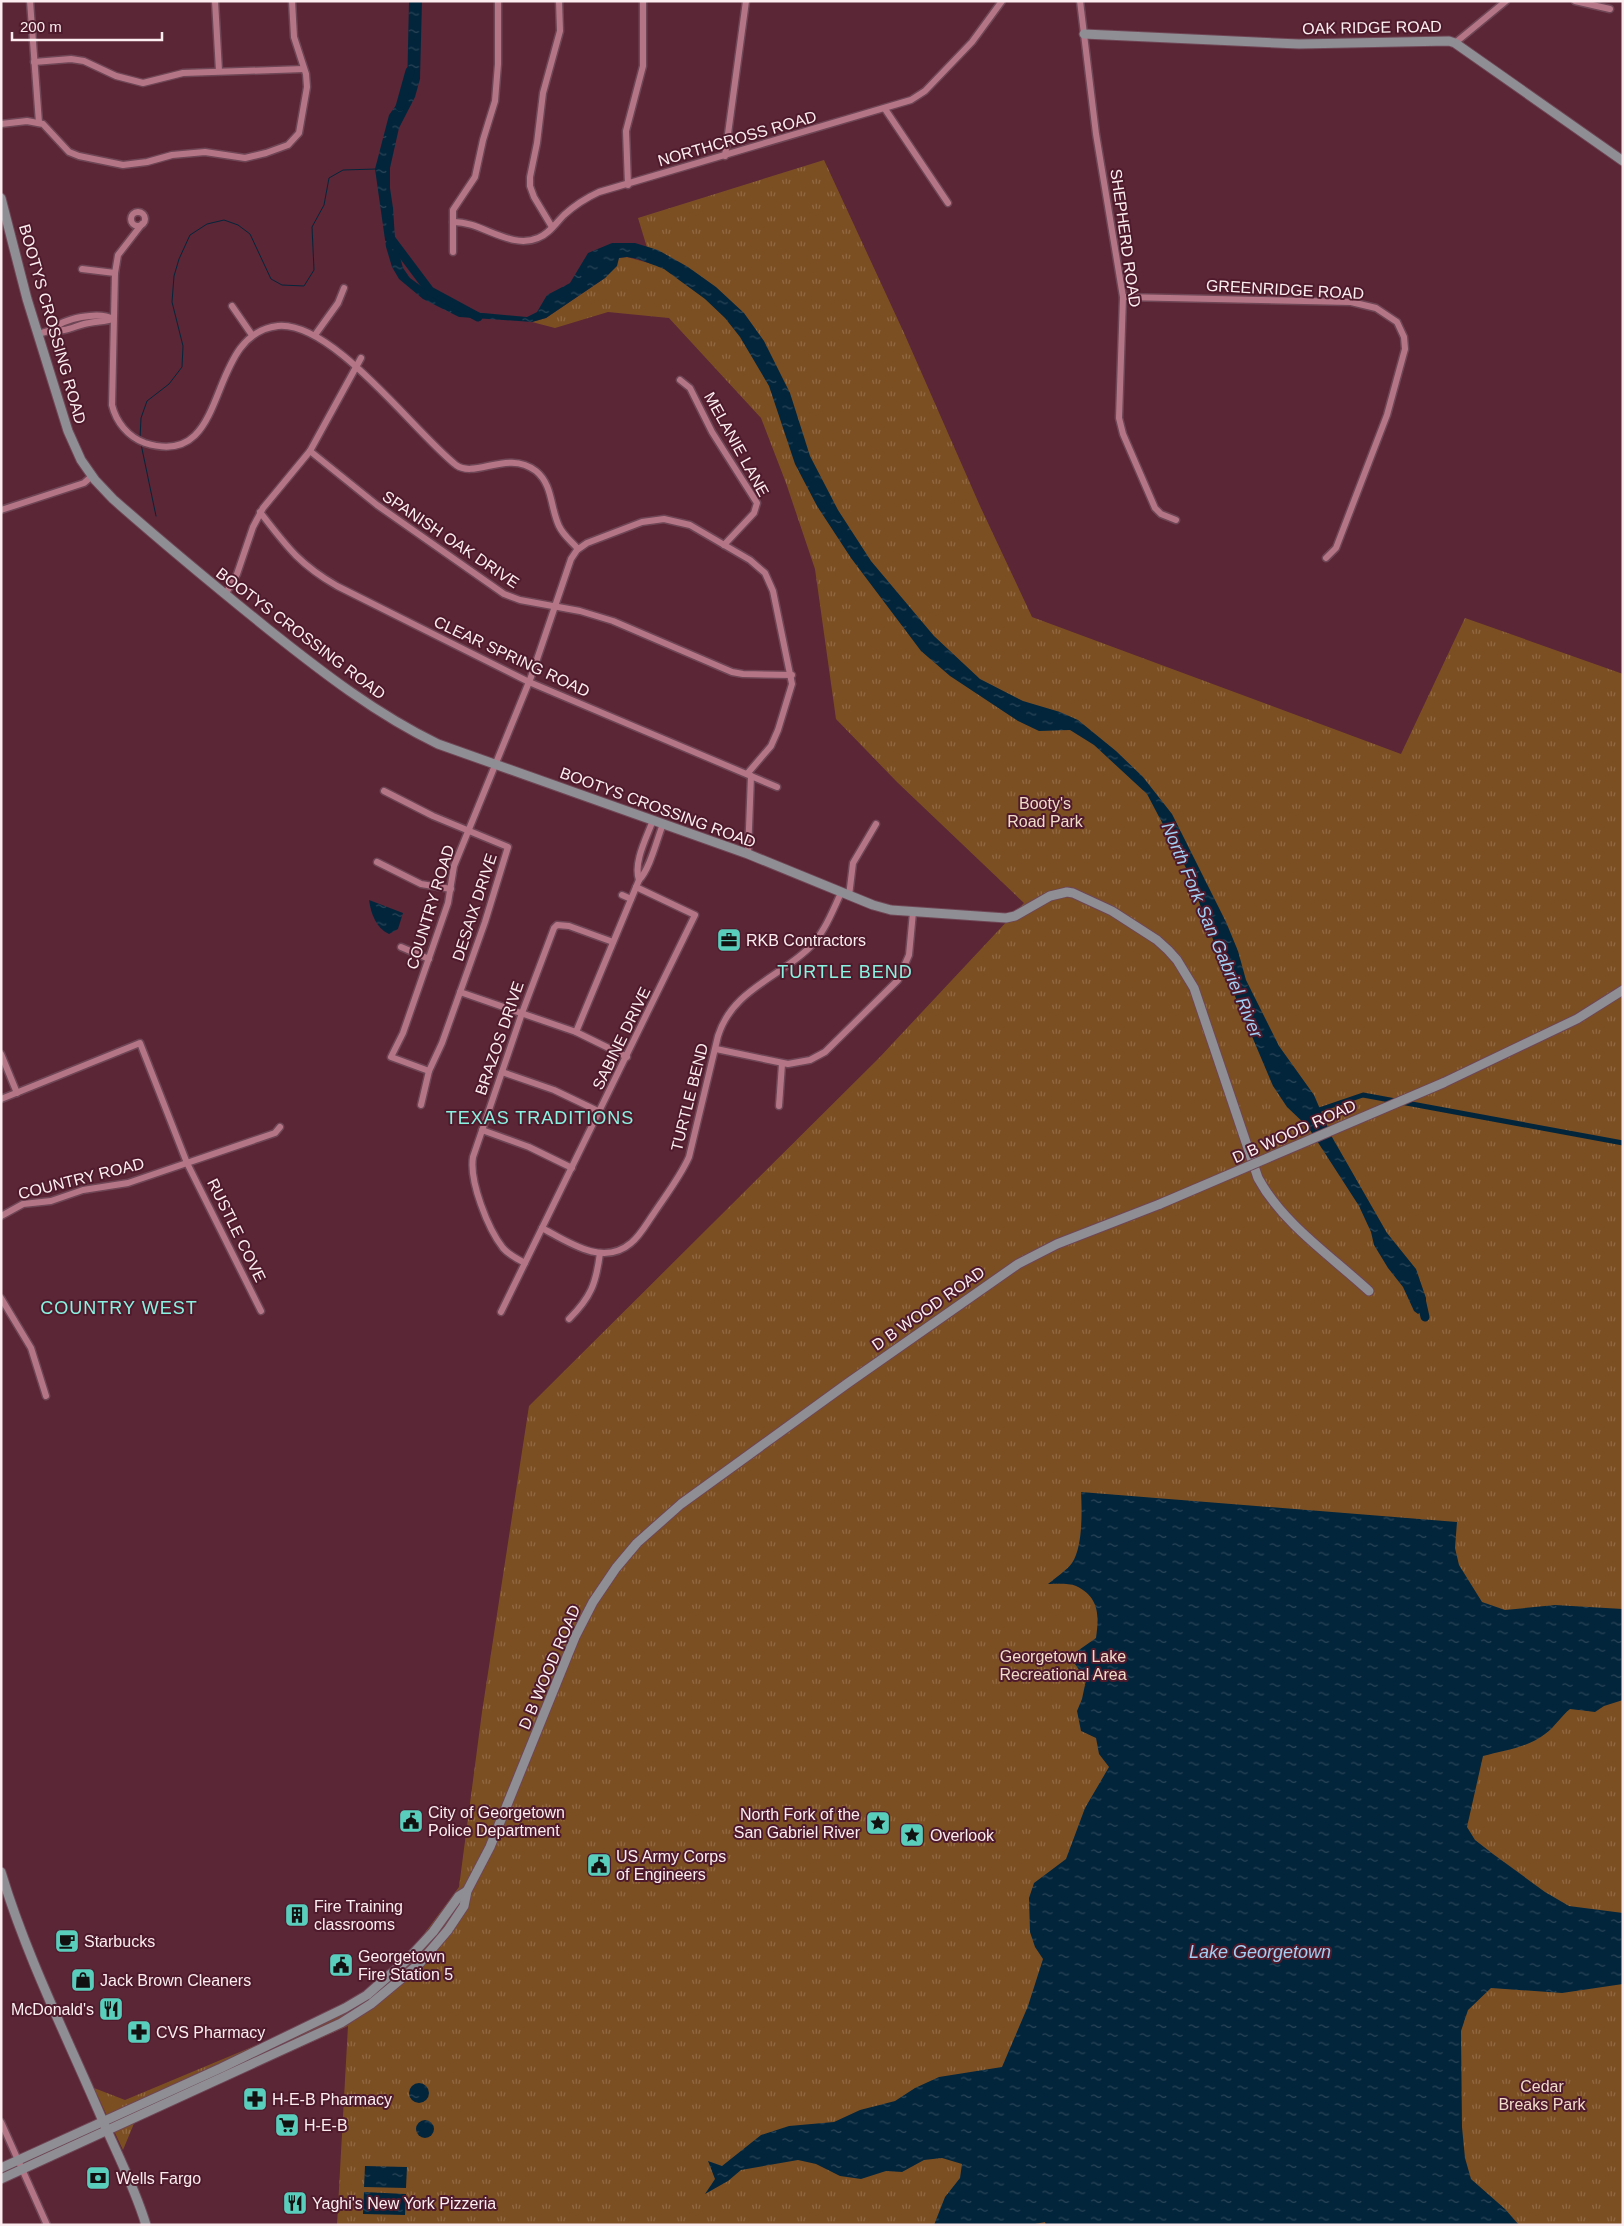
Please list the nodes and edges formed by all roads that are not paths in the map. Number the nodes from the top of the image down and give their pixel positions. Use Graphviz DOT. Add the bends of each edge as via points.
graph roads {
  1 [pos="30,1"];
  2 [pos="215,1"];
  3 [pos="292,1"];
  4 [pos="498,1"];
  5 [pos="559,1"];
  6 [pos="643,1"];
  7 [pos="746,1"];
  8 [pos="1002,1"];
  9 [pos="1080,1"];
  10 [pos="1506,1"];
  11 [pos="1575,1"];
  12 [pos="1610,9"];
  13 [pos="1084,34"];
  14 [pos="1455,42"];
  15 [pos="34,62"];
  16 [pos="304,70"];
  17 [pos="219,71"];
  18 [pos="885,109"];
  19 [pos="39,123"];
  20 [pos="1,124"];
  21 [pos="725,156"];
  22 [pos="1623,161"];
  23 [pos="628,185"];
  24 [pos="1,198"];
  25 [pos="948,203"];
  26 [pos="453,222"];
  27 [pos="142,224"];
  28 [pos="552,227"];
  29 [pos="452,252"];
  30 [pos="82,269"];
  31 [pos="115,273"];
  32 [pos="344,288"];
  33 [pos="1124,297"];
  34 [pos="232,306"];
  35 [pos="113,319"];
  36 [pos="38,334"];
  37 [pos="252,335"];
  38 [pos="315,335"];
  39 [pos="361,358"];
  40 [pos="356,366"];
  41 [pos="680,380"];
  42 [pos="310,451"];
  43 [pos="92,476"];
  44 [pos="1,510"];
  45 [pos="260,512"];
  46 [pos="1176,520"];
  47 [pos="724,545"];
  48 [pos="578,549"];
  49 [pos="1326,558"];
  50 [pos="225,595"];
  51 [pos="555,607"];
  52 [pos="792,676"];
  53 [pos="529,682"];
  54 [pos="494,765"];
  55 [pos="749,775"];
  56 [pos="777,786"];
  57 [pos="384,791"];
  58 [pos="653,820"];
  59 [pos="662,824"];
  60 [pos="876,824"];
  61 [pos="469,832"];
  62 [pos="748,854"];
  63 [pos="377,862"];
  64 [pos="639,880"];
  65 [pos="636,887"];
  66 [pos="450,888"];
  67 [pos="845,894"];
  68 [pos="622,895"];
  69 [pos="631,899"];
  70 [pos="913,912"];
  71 [pos="613,942"];
  72 [pos="401,947"];
  73 [pos="429,959"];
  74 [pos="1623,990"];
  75 [pos="460,992"];
  76 [pos="522,1013"];
  77 [pos="576,1032"];
  78 [pos="716,1049"];
  79 [pos="1,1054"];
  80 [pos="627,1058"];
  81 [pos="782,1064"];
  82 [pos="429,1071"];
  83 [pos="502,1072"];
  84 [pos="17,1093"];
  85 [pos="1,1099"];
  86 [pos="421,1105"];
  87 [pos="779,1106"];
  88 [pos="600,1112"];
  89 [pos="280,1127"];
  90 [pos="482,1130"];
  91 [pos="187,1163"];
  92 [pos="572,1168"];
  93 [pos="1,1216"];
  94 [pos="542,1228"];
  95 [pos="600,1253"];
  96 [pos="525,1263"];
  97 [pos="1369,1291"];
  98 [pos="1,1298"];
  99 [pos="261,1310"];
  100 [pos="501,1312"];
  101 [pos="569,1319"];
  102 [pos="46,1396"];
  103 [pos="1,1872"];
  104 [pos="466,1891"];
  105 [pos="423,1944"];
  106 [pos="431,1950"];
  107 [pos="367,1995"];
  108 [pos="371,2004"];
  109 [pos="222,2073"];
  110 [pos="103,2121"];
  111 [pos="1,2122"];
  112 [pos="108,2131"];
  113 [pos="19,2160"];
  114 [pos="1,2168"];
  115 [pos="23,2168"];
  116 [pos="1,2179"];
  117 [pos="47,2225"];
  118 [pos="146,2225"];
  1 -- 15 [label="street"];
  2 -- 17 [label="street"];
  3 -- 16 [label="street" via="294,37"];
  4 -- 26 [label="street" via="495,101 475,177 453,210"];
  5 -- 28 [label="street" via="560,31 543,93 530,177 534,197"];
  6 -- 23 [label="street" via="643,66 626,131"];
  7 -- 21 [label="street"];
  8 -- 18 [label="street, NORTHCROSS ROAD" via="980,33 925,91"];
  9 -- 13 [label="street, SHEPHERD ROAD"];
  10 -- 14 [label="street"];
  11 -- 12 [label="street"];
  13 -- 14 [label="main road, OAK RIDGE ROAD" via="1299,44"];
  13 -- 33 [label="street, SHEPHERD ROAD" via="1096,134"];
  14 -- 22 [label="main road, OAK RIDGE ROAD"];
  15 -- 17 [label="street" via="71,59 142,82 183,73"];
  15 -- 19 [label="street"];
  16 -- 17 [label="street"];
  16 -- 19 [label="street" via="306,101 297,136 288,145 253,156 239,158 223,153 190,153 123,166 70,152"];
  18 -- 21 [label="street, NORTHCROSS ROAD"];
  18 -- 25 [label="street"];
  19 -- 20 [label="street"];
  21 -- 23 [label="street, NORTHCROSS ROAD"];
  23 -- 28 [label="street, NORTHCROSS ROAD" via="590,196"];
  24 -- 36 [label="main road, BOOTYS CROSSING ROAD"];
  26 -- 28 [label="street, NORTHCROSS ROAD" via="514,240 538,238"];
  26 -- 29 [label="street"];
  27 -- 31 [label="street" via="118,255"];
  30 -- 31 [label="street"];
  31 -- 35 [label="street"];
  32 -- 38 [label="street" via="338,303"];
  33 -- 46 [label="street, SHEPHERD ROAD" via="1121,426 1155,508"];
  33 -- 49 [label="street, GREENRIDGE ROAD" via="1352,302 1376,308 1397,322 1404,336 1405,349 1386,415 1336,548"];
  34 -- 37 [label="street"];
  35 -- 36 [label="street" via="92,315 57,324 52,330"];
  35 -- 37 [label="street" via="112,405 117,420 133,437 165,446 180,443 202,429 233,358"];
  36 -- 43 [label="main road, BOOTYS CROSSING ROAD" via="68,431"];
  37 -- 38 [label="street" via="268,328 287,326"];
  38 -- 40 [label="street"];
  39 -- 40 [label="street"];
  40 -- 42 [label="street"];
  40 -- 48 [label="street" via="458,466 468,469 514,462 536,471 548,488 559,526"];
  41 -- 47 [label="street, MELANIE LANE" via="690,388 712,432 757,503 754,513"];
  42 -- 45 [label="street"];
  42 -- 51 [label="street, SPANISH OAK DRIVE" via="377,506 496,590 515,599"];
  43 -- 44 [label="street" via="84,483"];
  43 -- 50 [label="main road, BOOTYS CROSSING ROAD" via="113,499"];
  45 -- 50 [label="street"];
  45 -- 53 [label="street, CLEAR SPRING ROAD" via="292,554 322,578"];
  47 -- 48 [label="street" via="690,525 664,519 642,522"];
  47 -- 52 [label="street" via="756,564 769,580"];
  48 -- 51 [label="street, COUNTRY ROAD" via="571,559"];
  50 -- 54 [label="main road, BOOTYS CROSSING ROAD" via="348,691 379,711 438,744"];
  51 -- 52 [label="street, SPANISH OAK DRIVE" via="613,621 732,672"];
  51 -- 53 [label="street, COUNTRY ROAD"];
  52 -- 55 [label="street" via="791,691 775,738"];
  53 -- 54 [label="street, COUNTRY ROAD"];
  53 -- 55 [label="street, CLEAR SPRING ROAD"];
  54 -- 58 [label="main road, BOOTYS CROSSING ROAD"];
  54 -- 61 [label="street, COUNTRY ROAD"];
  55 -- 56 [label="street, CLEAR SPRING ROAD"];
  55 -- 62 [label="street"];
  57 -- 61 [label="street, DESAIX DRIVE"];
  58 -- 59 [label="main road, BOOTYS CROSSING ROAD"];
  58 -- 64 [label="street" via="639,862"];
  59 -- 62 [label="main road, BOOTYS CROSSING ROAD"];
  59 -- 64 [label="street"];
  60 -- 67 [label="street, TURTLE BEND" via="853,863"];
  61 -- 66 [label="street, COUNTRY ROAD" via="454,866"];
  61 -- 75 [label="street, DESAIX DRIVE" via="508,847"];
  62 -- 67 [label="main road, BOOTYS CROSSING ROAD"];
  63 -- 66 [label="street" via="421,884"];
  64 -- 65 [label="street"];
  65 -- 69 [label="street"];
  65 -- 80 [label="street, SABINE DRIVE" via="696,916"];
  66 -- 73 [label="street, COUNTRY ROAD"];
  67 -- 70 [label="main road, BOOTYS CROSSING ROAD" via="886,909"];
  67 -- 78 [label="street, TURTLE BEND" via="815,942 734,1005 720,1028"];
  68 -- 69 [label="street"];
  69 -- 71 [label="street"];
  70 -- 81 [label="street" via="908,955 898,980 825,1052 805,1061"];
  70 -- 97 [label="main road, BOOTYS CROSSING ROAD" via="1006,918 1016,916 1050,896 1073,893 1112,911 1162,944 1177,960 1194,988 1258,1178 1265,1190 1286,1217"];
  71 -- 76 [label="street, BRAZOS DRIVE" via="569,926 557,925 550,934"];
  71 -- 77 [label="street"];
  72 -- 73 [label="street"];
  73 -- 82 [label="street, COUNTRY ROAD" via="392,1057"];
  74 -- 104 [label="main road, D B WOOD ROAD, bridge" via="1578,1019 1443,1083 1160,1204 1057,1244 1018,1264 681,1504 637,1543 593,1602 575,1637 490,1847"];
  75 -- 76 [label="street"];
  75 -- 82 [label="street, DESAIX DRIVE"];
  76 -- 77 [label="street"];
  76 -- 83 [label="street, BRAZOS DRIVE"];
  77 -- 80 [label="street"];
  78 -- 81 [label="street"];
  78 -- 95 [label="street, TURTLE BEND" via="686,1165 633,1241 621,1250"];
  79 -- 84 [label="street"];
  80 -- 88 [label="street, SABINE DRIVE"];
  81 -- 87 [label="street"];
  82 -- 86 [label="street, DESAIX DRIVE"];
  83 -- 88 [label="street" via="554,1090"];
  83 -- 90 [label="street, BRAZOS DRIVE"];
  84 -- 85 [label="street"];
  84 -- 91 [label="street, RUSTLE COVE" via="140,1044"];
  88 -- 92 [label="street, SABINE DRIVE"];
  89 -- 91 [label="street, COUNTRY ROAD" via="274,1134"];
  90 -- 92 [label="street" via="529,1146"];
  90 -- 96 [label="street, BRAZOS DRIVE" via="472,1167 474,1182 498,1241 507,1252"];
  91 -- 93 [label="street, COUNTRY ROAD" via="128,1183 83,1190 51,1202 23,1204"];
  91 -- 99 [label="street, RUSTLE COVE"];
  92 -- 94 [label="street, SABINE DRIVE"];
  94 -- 95 [label="street, TURTLE BEND" via="581,1248"];
  94 -- 96 [label="street, SABINE DRIVE"];
  95 -- 101 [label="street" via="592,1291"];
  96 -- 100 [label="street, SABINE DRIVE"];
  98 -- 102 [label="street" via="31,1348"];
  103 -- 110 [label="main road" via="49,2002"];
  104 -- 105 [label="main road, D B WOOD ROAD"];
  104 -- 106 [label="main road, D B WOOD ROAD" via="464,1906"];
  105 -- 106 [label="main road"];
  105 -- 107 [label="main road, D B WOOD ROAD"];
  106 -- 108 [label="main road, D B WOOD ROAD" via="407,1975"];
  107 -- 108 [label="main road"];
  107 -- 109 [label="main road, D B WOOD ROAD"];
  108 -- 109 [label="main road, D B WOOD ROAD" via="341,2023"];
  109 -- 110 [label="main road, D B WOOD ROAD"];
  109 -- 112 [label="main road, D B WOOD ROAD"];
  110 -- 112 [label="main road"];
  110 -- 113 [label="main road, D B WOOD ROAD"];
  111 -- 113 [label="street"];
  112 -- 115 [label="main road, D B WOOD ROAD"];
  112 -- 118 [label="main road"];
  113 -- 114 [label="main road, D B WOOD ROAD"];
  113 -- 115 [label="street"];
  115 -- 116 [label="main road, D B WOOD ROAD"];
  115 -- 117 [label="street"];
}
